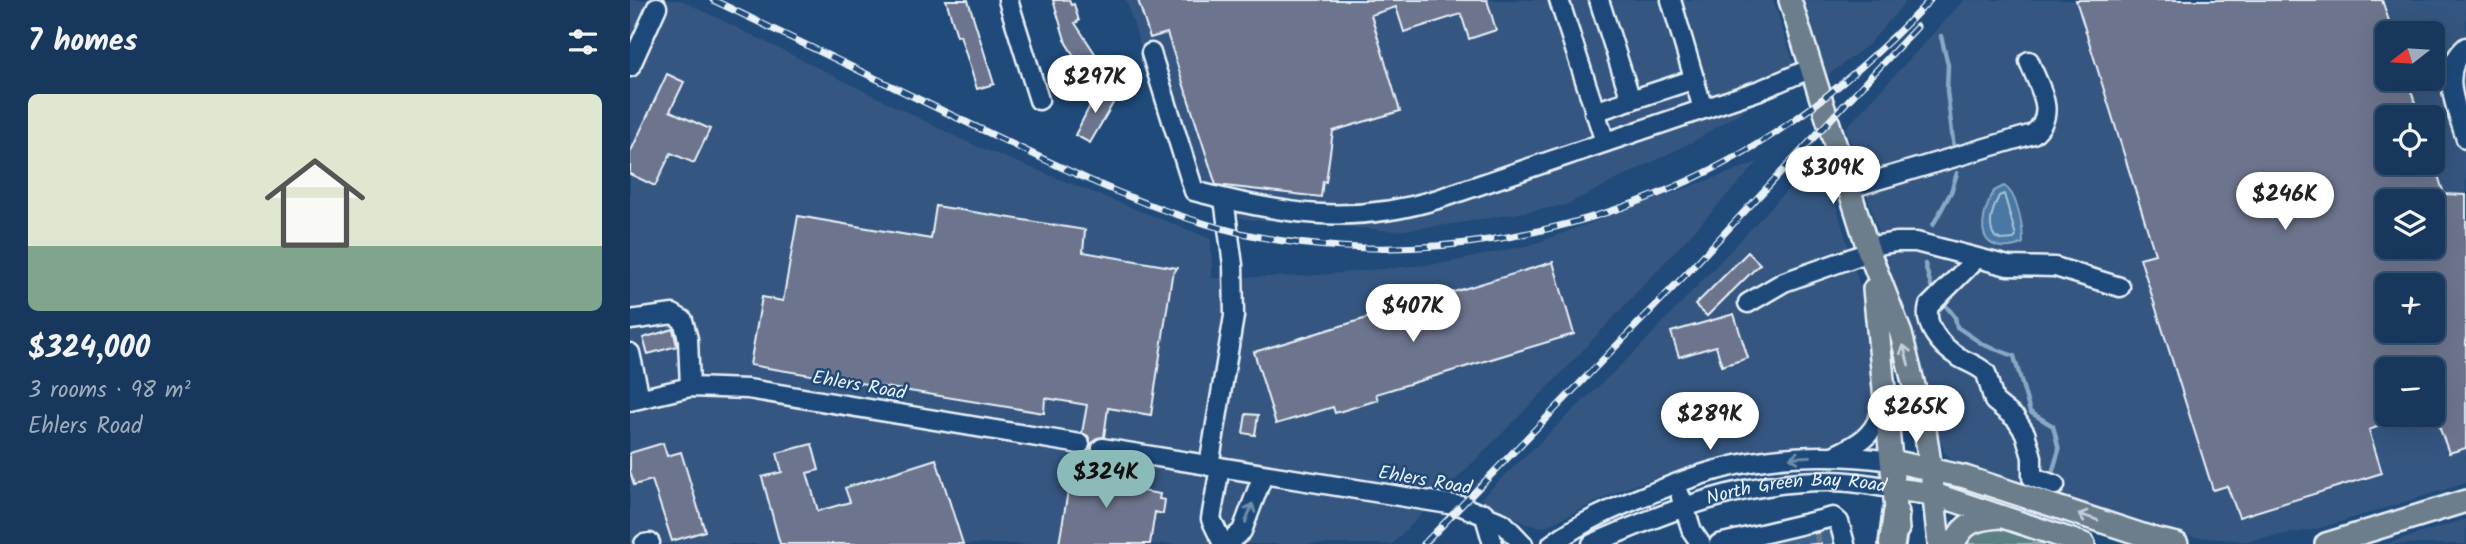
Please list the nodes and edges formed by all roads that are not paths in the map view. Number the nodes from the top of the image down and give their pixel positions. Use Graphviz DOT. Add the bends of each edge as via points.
graph roads {
  1 [pos="1008,0"];
  2 [pos="1559,0"];
  3 [pos="1600,0"];
  4 [pos="1671,0"];
  5 [pos="1790,0"];
  6 [pos="657,7"];
  7 [pos="2466,47"];
  8 [pos="1151,53"];
  9 [pos="2029,61"];
  10 [pos="630,67"];
  11 [pos="1812,68"];
  12 [pos="1695,79"];
  13 [pos="1039,100"];
  14 [pos="1631,100"];
  15 [pos="1703,109"];
  16 [pos="1594,112"];
  17 [pos="2466,139"];
  18 [pos="1605,142"];
  19 [pos="1850,188"];
  20 [pos="1224,199"];
  21 [pos="1868,249"];
  22 [pos="1976,259"];
  23 [pos="2120,287"];
  24 [pos="1748,303"];
  25 [pos="630,320"];
  26 [pos="630,353"];
  27 [pos="690,387"];
  28 [pos="1886,398"];
  29 [pos="635,400"];
  30 [pos="1080,444"];
  31 [pos="1102,448"];
  32 [pos="1833,456"];
  33 [pos="1892,461"];
  34 [pos="1214,466"];
  35 [pos="1931,470"];
  36 [pos="1263,475"];
  37 [pos="1677,483"];
  38 [pos="2055,485"];
  39 [pos="1934,494"];
  40 [pos="1896,501"];
  41 [pos="2466,501"];
  42 [pos="1683,506"];
  43 [pos="1484,513"];
  44 [pos="2007,517"];
  45 [pos="1777,535"];
  46 [pos="1225,544"];
  47 [pos="1493,544"];
  48 [pos="1523,544"];
  49 [pos="1552,544"];
  50 [pos="1592,544"];
  51 [pos="1701,544"];
  52 [pos="1845,544"];
  53 [pos="1892,544"];
  54 [pos="1899,544"];
  55 [pos="1939,544"];
  56 [pos="1954,544"];
  57 [pos="2084,544"];
  58 [pos="2176,544"];
  59 [pos="2326,544"];
  1 -- 13 [label="street"];
  2 -- 16 [label="street"];
  3 -- 14 [label="street"];
  4 -- 12 [label="street"];
  5 -- 11 [label="main road"];
  6 -- 10 [label="street"];
  7 -- 17 [label="street" via="2456,55 2450,72"];
  8 -- 20 [label="street" via="1194,191"];
  9 -- 19 [label="street" via="2047,117 2033,134"];
  11 -- 15 [label="street"];
  11 -- 19 [label="main road"];
  12 -- 14 [label="street"];
  12 -- 15 [label="street"];
  14 -- 16 [label="street"];
  15 -- 18 [label="street"];
  16 -- 18 [label="street"];
  18 -- 20 [label="street" via="1438,199 1377,214 1311,214"];
  19 -- 21 [label="main road"];
  20 -- 34 [label="street" via="1235,293"];
  21 -- 22 [label="street" via="1916,242"];
  21 -- 24 [label="street" via="1784,282"];
  21 -- 28 [label="main road"];
  35 -- 21 [label="main road, one-way" via="1900,334"];
  22 -- 23 [label="street" via="2019,268 2055,267"];
  22 -- 38 [label="street" via="1938,296 1926,315 1928,326 1954,354 1986,373 1994,401 2025,433 2032,477"];
  25 -- 27 [label="street" via="673,314 683,320"];
  26 -- 29 [label="street"];
  27 -- 29 [label="street, Ehlers Road"];
  27 -- 30 [label="street, Ehlers Road" via="762,391"];
  28 -- 32 [label="street" via="1874,430"];
  28 -- 33 [label="main road"];
  31 -- 34 [label="street, Ehlers Road"];
  32 -- 33 [label="street, North Green Bay Road"];
  32 -- 37 [label="street, North Green Bay Road, one-way" via="1758,462"];
  33 -- 35 [label="main road, North Green Bay Road"];
  33 -- 40 [label="main road"];
  34 -- 36 [label="street, Ehlers Road"];
  34 -- 46 [label="street" via="1211,519"];
  35 -- 39 [label="main road"];
  58 -- 35 [label="main road, North Green Bay Road, one-way"];
  36 -- 43 [label="street, Ehlers Road"];
  46 -- 36 [label="street, one-way" via="1242,531"];
  37 -- 42 [label="street"];
  37 -- 49 [label="street, North Green Bay Road" via="1571,530"];
  39 -- 40 [label="main road, North Green Bay Road"];
  39 -- 44 [label="main road, North Green Bay Road"];
  39 -- 55 [label="main road"];
  40 -- 42 [label="street, North Green Bay Road" via="1833,481 1725,493"];
  40 -- 53 [label="highway"];
  40 -- 54 [label="main road"];
  41 -- 59 [label="main road"];
  42 -- 50 [label="street, North Green Bay Road"];
  42 -- 51 [label="street"];
  43 -- 47 [label="street"];
  43 -- 48 [label="street, Ehlers Road" via="1503,523"];
  44 -- 56 [label="main road" via="1968,523"];
  44 -- 57 [label="main road, North Green Bay Road"];
  45 -- 52 [label="street" via="1833,517"];
}
